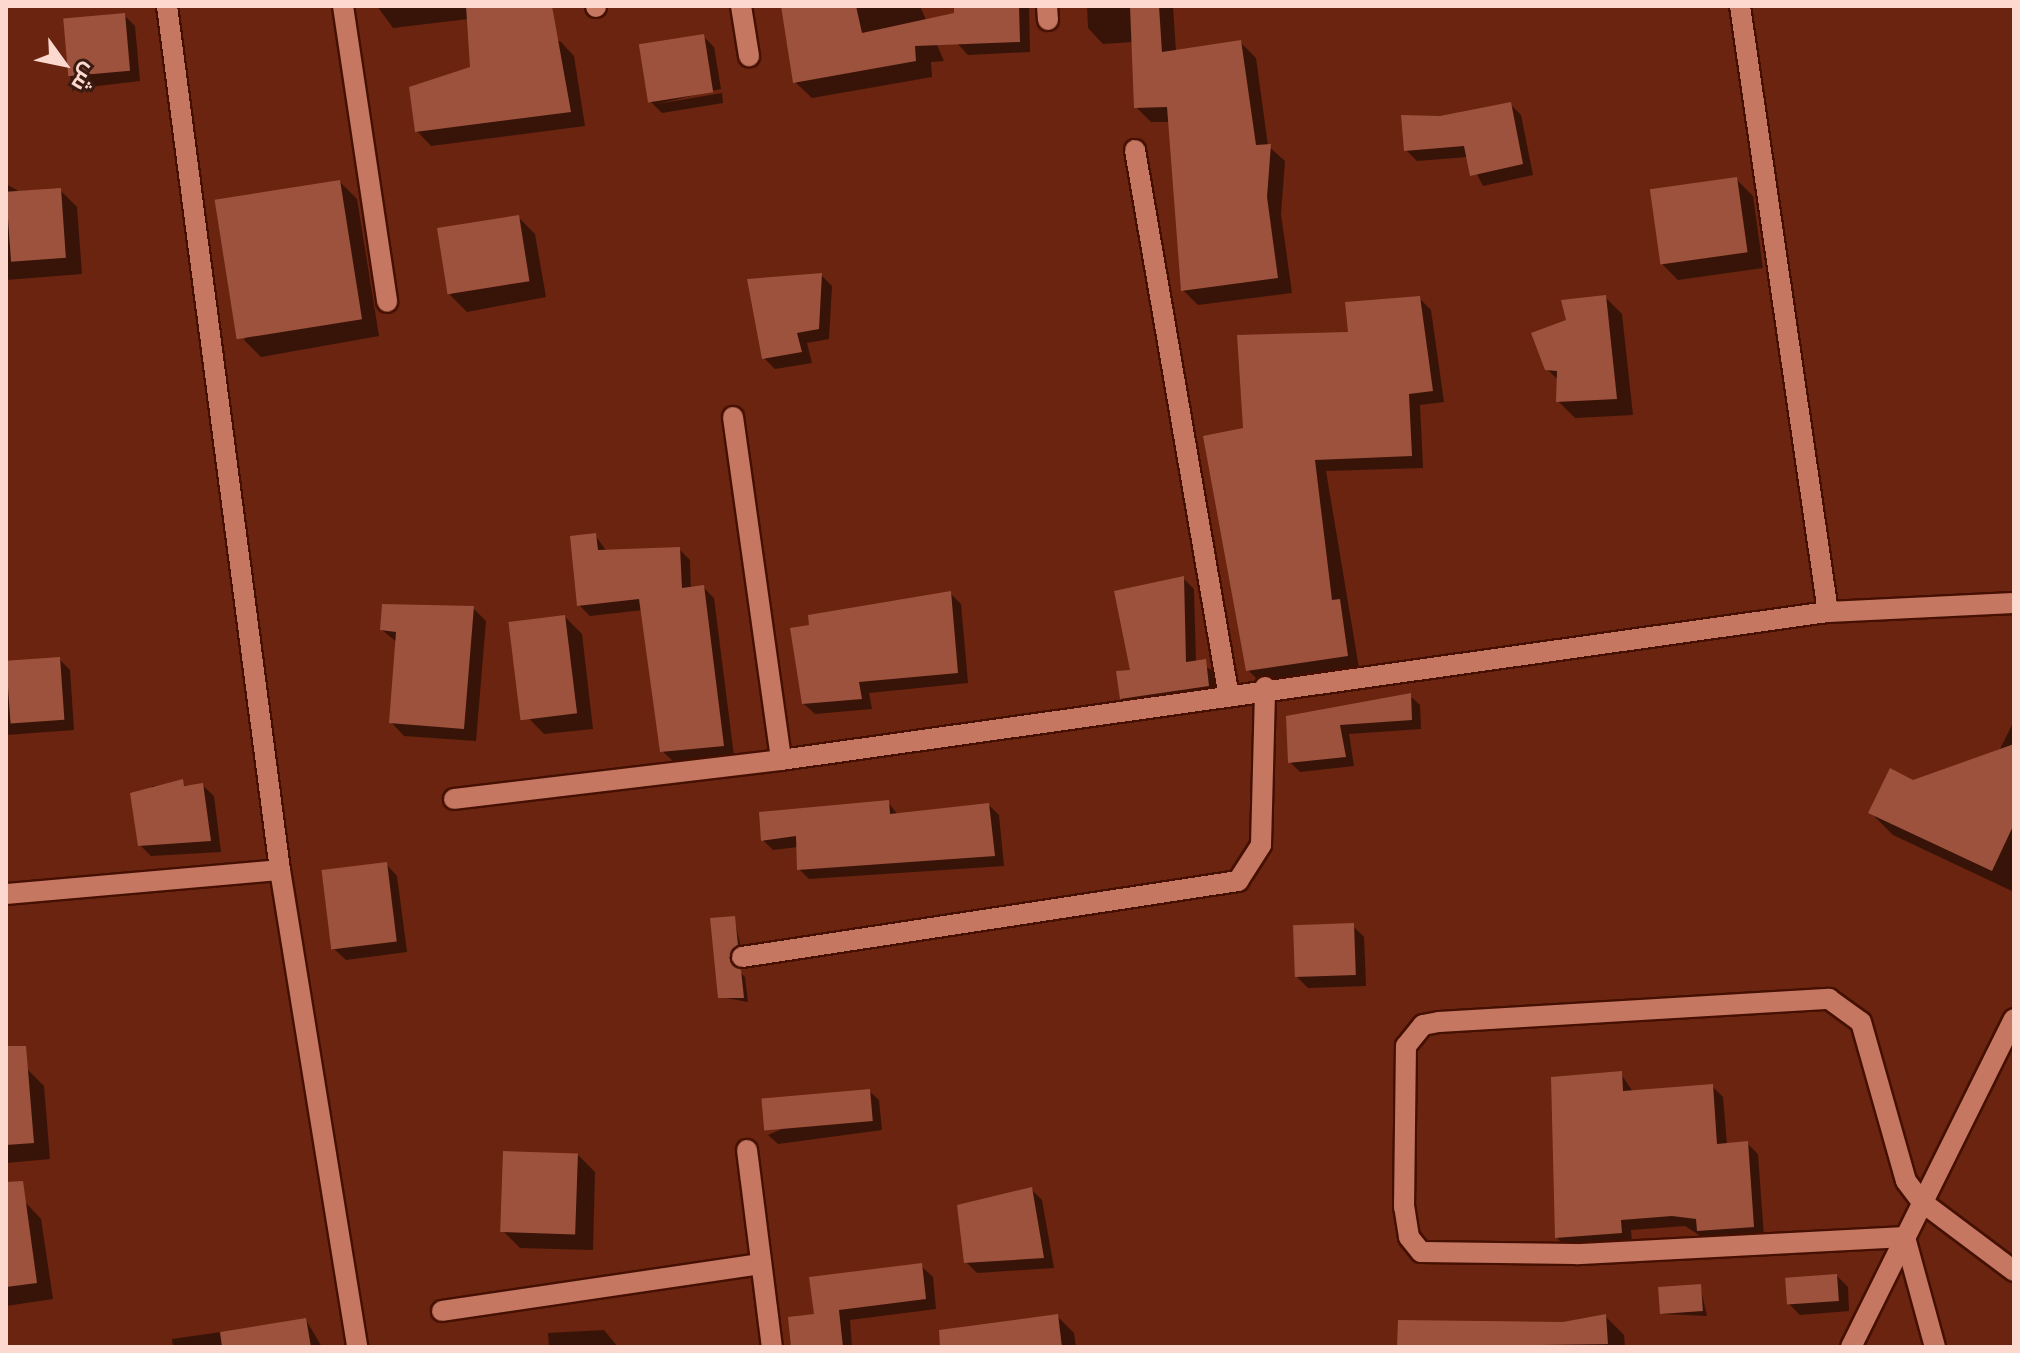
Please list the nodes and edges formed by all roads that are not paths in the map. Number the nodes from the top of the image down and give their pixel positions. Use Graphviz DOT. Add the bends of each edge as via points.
graph roads {
  1 [pos="167,6"];
  2 [pos="343,6"];
  3 [pos="741,6"];
  4 [pos="1740,6"];
  5 [pos="749,56"];
  6 [pos="1135,150"];
  7 [pos="387,302"];
  8 [pos="733,417"];
  9 [pos="2014,603"];
  10 [pos="1828,612"];
  11 [pos="1265,687"];
  12 [pos="1228,692"];
  13 [pos="781,760"];
  14 [pos="454,799"];
  15 [pos="280,870"];
  16 [pos="6,894"];
  17 [pos="742,957"];
  18 [pos="2014,1019"];
  19 [pos="747,1150"];
  20 [pos="1922,1202"];
  21 [pos="1905,1237"];
  22 [pos="761,1264"];
  23 [pos="2014,1271"];
  24 [pos="442,1311"];
  25 [pos="357,1347"];
  26 [pos="772,1347"];
  27 [pos="1851,1347"];
  28 [pos="1935,1347"];
  1 -- 15 [label="street"];
  2 -- 7 [label="street"];
  3 -- 5 [label="street"];
  4 -- 10 [label="street"];
  6 -- 12 [label="street"];
  8 -- 13 [label="street"];
  9 -- 10 [label="street"];
  10 -- 11 [label="street"];
  11 -- 12 [label="street"];
  11 -- 17 [label="street" via="1261,845 1238,881"];
  12 -- 13 [label="street"];
  13 -- 14 [label="street"];
  15 -- 16 [label="street"];
  15 -- 25 [label="street"];
  18 -- 20 [label="street"];
  19 -- 22 [label="street"];
  20 -- 21 [label="street"];
  20 -- 21 [label="street" via="1893,1148 1861,1022 1829,999 1439,1022 1423,1025 1406,1046 1404,1207 1409,1237 1421,1252 1576,1254"];
  20 -- 23 [label="street"];
  21 -- 27 [label="street"];
  21 -- 28 [label="street"];
  22 -- 24 [label="street"];
  22 -- 26 [label="street"];
}
